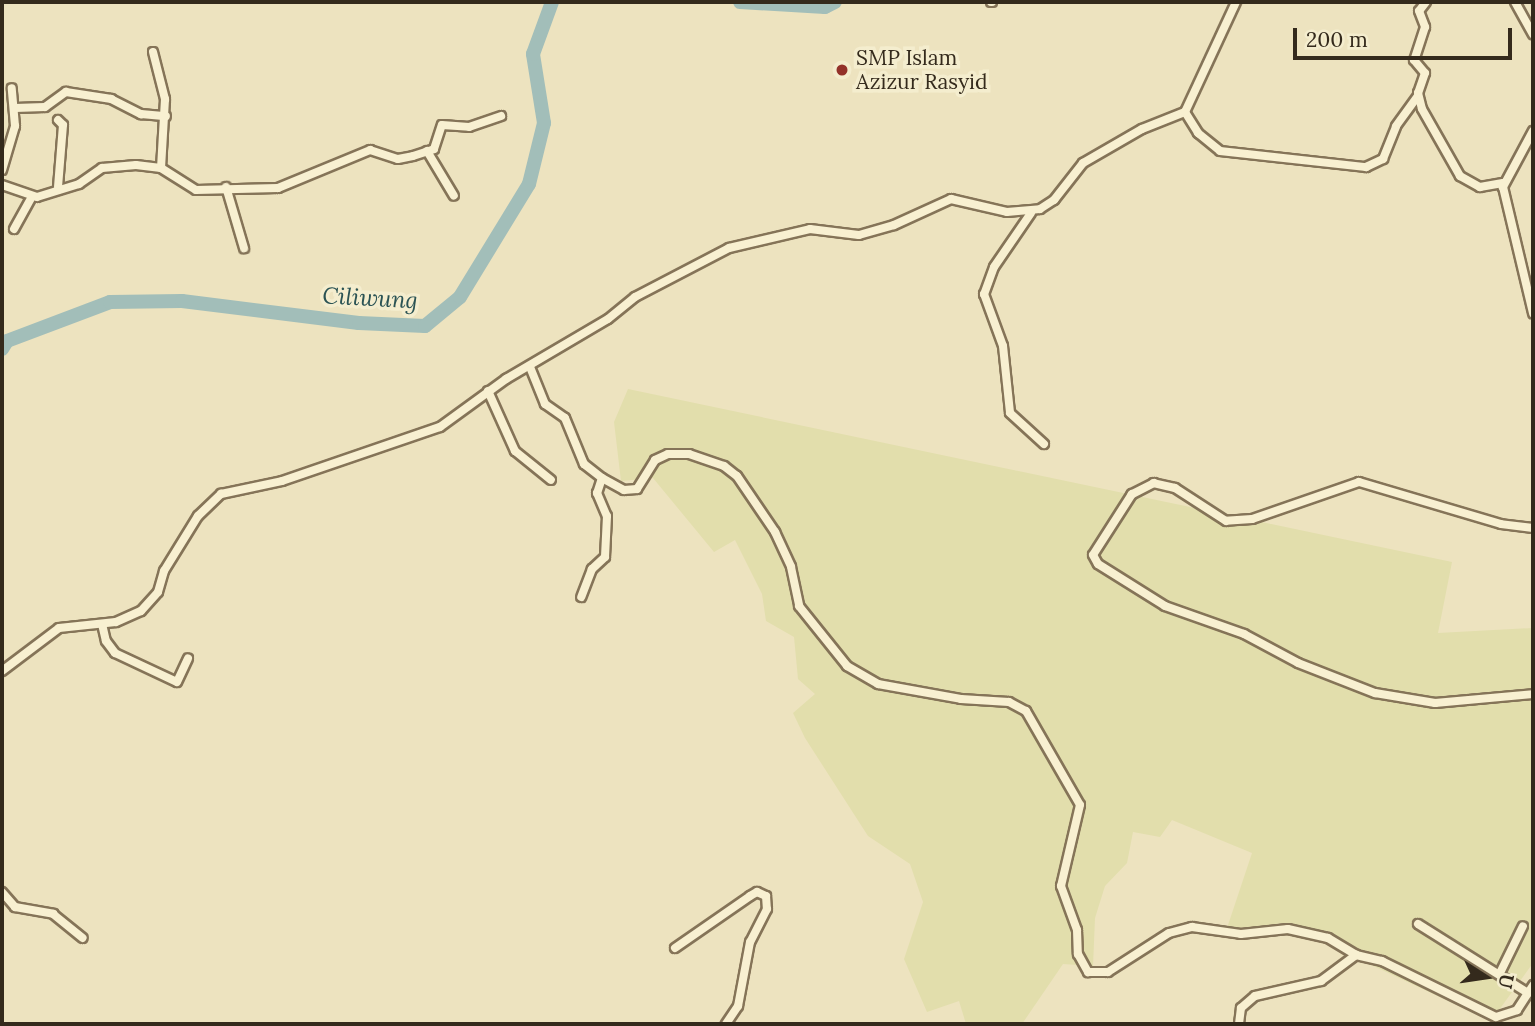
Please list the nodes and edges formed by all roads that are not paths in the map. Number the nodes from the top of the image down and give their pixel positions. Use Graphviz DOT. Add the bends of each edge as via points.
graph roads {
  1 [pos="1236,2"];
  2 [pos="1426,2"];
  3 [pos="1515,2"];
  4 [pos="1533,34"];
  5 [pos="153,52"];
  6 [pos="12,88"];
  7 [pos="1418,96"];
  8 [pos="15,108"];
  9 [pos="1185,112"];
  10 [pos="166,116"];
  11 [pos="500,116"];
  12 [pos="58,120"];
  13 [pos="1533,131"];
  14 [pos="427,151"];
  15 [pos="161,168"];
  16 [pos="2,170"];
  17 [pos="1503,183"];
  18 [pos="2,185"];
  19 [pos="58,187"];
  20 [pos="226,187"];
  21 [pos="454,196"];
  22 [pos="32,197"];
  23 [pos="1031,213"];
  24 [pos="14,229"];
  25 [pos="244,248"];
  26 [pos="1533,313"];
  27 [pos="530,367"];
  28 [pos="488,391"];
  29 [pos="1044,444"];
  30 [pos="602,478"];
  31 [pos="551,480"];
  32 [pos="1533,528"];
  33 [pos="581,597"];
  34 [pos="103,624"];
  35 [pos="188,658"];
  36 [pos="2,671"];
  37 [pos="1533,694"];
  38 [pos="2,892"];
  39 [pos="1418,924"];
  40 [pos="1523,926"];
  41 [pos="83,938"];
  42 [pos="675,948"];
  43 [pos="1356,955"];
  44 [pos="1500,972"];
  45 [pos="1533,985"];
  46 [pos="1528,993"];
  47 [pos="726,1024"];
  48 [pos="1239,1024"];
  1 -- 9 [label="street"];
  2 -- 7 [label="street" via="1419,11 1425,27 1414,60 1425,73"];
  3 -- 4 [label="street"];
  5 -- 10 [label="street"];
  6 -- 8 [label="street"];
  7 -- 9 [label="street" via="1396,126 1383,159 1366,167 1220,151 1198,133"];
  7 -- 17 [label="street" via="1461,176 1480,187"];
  8 -- 10 [label="street" via="45,107 66,92 111,99 141,114"];
  8 -- 16 [label="street"];
  9 -- 23 [label="street" via="1148,126 1086,161 1071,173 1054,200"];
  10 -- 15 [label="street"];
  11 -- 14 [label="street" via="469,127 442,125 435,146"];
  12 -- 19 [label="street" via="63,125"];
  13 -- 17 [label="street"];
  14 -- 20 [label="street" via="398,159 370,150 288,187"];
  14 -- 21 [label="street"];
  15 -- 19 [label="street" via="105,167 79,184"];
  15 -- 20 [label="street" via="191,189"];
  17 -- 26 [label="street"];
  18 -- 22 [label="street"];
  19 -- 22 [label="street"];
  20 -- 25 [label="street"];
  22 -- 24 [label="street"];
  23 -- 27 [label="street" via="998,211 951,199 859,235 810,229 734,246 657,283"];
  23 -- 29 [label="street" via="991,272 984,295 1003,346 1010,413"];
  27 -- 28 [label="street"];
  27 -- 30 [label="street" via="545,404 565,418 584,464"];
  28 -- 31 [label="street" via="515,452"];
  28 -- 34 [label="street" via="429,432 282,481 221,494 192,525 150,601 130,617"];
  30 -- 33 [label="street" via="597,493 607,516 605,557 592,569"];
  30 -- 43 [label="street" via="624,490 637,489 655,460 668,454 690,454 724,466 737,476 775,532 791,567 797,603 847,666 874,683 942,697 1009,702 1026,711 1080,805 1061,886 1077,930 1079,958 1087,972 1108,972 1169,933 1192,927 1237,934 1282,928 1328,938"];
  32 -- 37 [label="street" via="1501,524 1359,482 1252,519 1226,521 1175,488 1154,483 1132,494 1093,555 1098,564 1165,606 1235,630 1298,663 1384,696 1435,704"];
  34 -- 35 [label="street" via="106,642 115,653 177,681"];
  34 -- 36 [label="street" via="59,628"];
  38 -- 41 [label="street" via="15,907 53,915"];
  39 -- 44 [label="street"];
  40 -- 44 [label="street"];
  42 -- 47 [label="street" via="757,892 766,896 767,909 750,942 738,1006"];
  43 -- 46 [label="street" via="1382,961 1496,1017 1517,1010"];
  43 -- 48 [label="street" via="1321,981 1255,996 1241,1009"];
  44 -- 46 [label="street"];
  45 -- 46 [label="street"];
}
